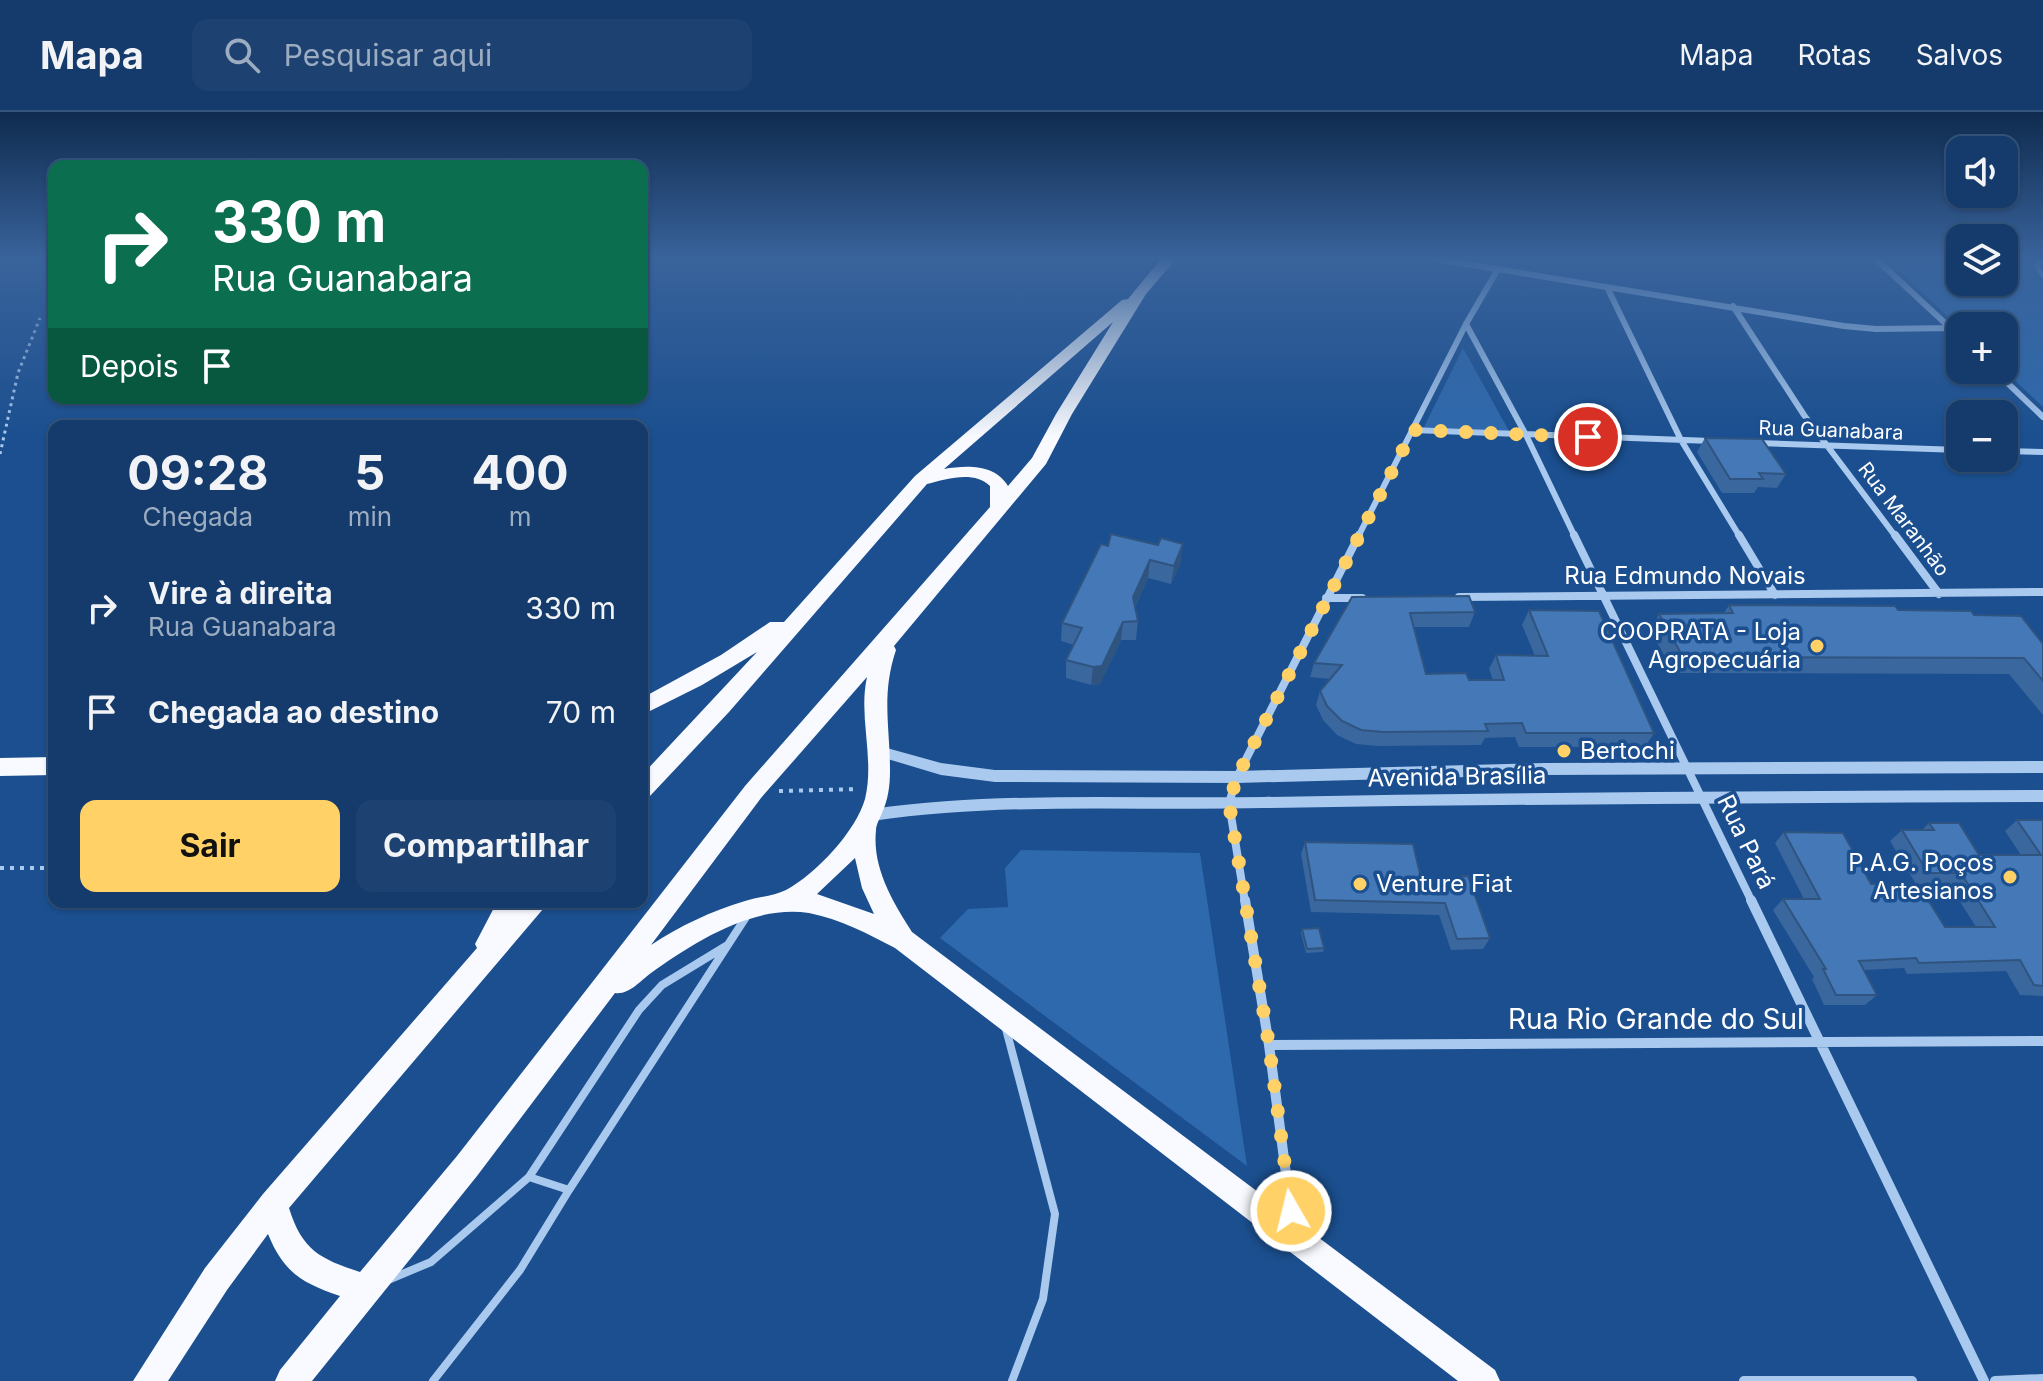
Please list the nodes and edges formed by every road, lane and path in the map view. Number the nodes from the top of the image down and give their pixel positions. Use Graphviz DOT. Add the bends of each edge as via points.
graph roads {
  1 [pos="40,318"];
  2 [pos="1108,318"];
  3 [pos="1124,318"];
  4 [pos="1469,318"];
  5 [pos="1622,318"];
  6 [pos="1741,318"];
  7 [pos="1801,318"];
  8 [pos="1466,324"];
  9 [pos="1946,328"];
  10 [pos="2009,384"];
  11 [pos="2043,417"];
  12 [pos="1413,430"];
  13 [pos="1526,435"];
  14 [pos="1681,440"];
  15 [pos="1725,442"];
  16 [pos="1740,443"];
  17 [pos="1830,446"];
  18 [pos="1946,450"];
  19 [pos="2018,451"];
  20 [pos="2043,452"];
  21 [pos="0,454"];
  22 [pos="921,480"];
  23 [pos="998,513"];
  24 [pos="2043,592"];
  25 [pos="818,594"];
  26 [pos="1939,594"];
  27 [pos="1775,595"];
  28 [pos="1601,596"];
  29 [pos="1449,597"];
  30 [pos="1326,598"];
  31 [pos="1372,598"];
  32 [pos="893,634"];
  33 [pos="648,704"];
  34 [pos="876,750"];
  35 [pos="48,766"];
  36 [pos="0,767"];
  37 [pos="2043,767"];
  38 [pos="1685,768"];
  39 [pos="1545,769"];
  40 [pos="995,776"];
  41 [pos="1237,777"];
  42 [pos="648,784"];
  43 [pos="877,788"];
  44 [pos="753,792"];
  45 [pos="2043,796"];
  46 [pos="1555,797"];
  47 [pos="1701,797"];
  48 [pos="996,803"];
  49 [pos="1229,803"];
  50 [pos="868,822"];
  51 [pos="0,868"];
  52 [pos="48,868"];
  53 [pos="791,900"];
  54 [pos="506,908"];
  55 [pos="531,908"];
  56 [pos="751,909"];
  57 [pos="904,940"];
  58 [pos="728,946"];
  59 [pos="469,974"];
  60 [pos="594,1002"];
  61 [pos="1003,1017"];
  62 [pos="2043,1041"];
  63 [pos="1823,1043"];
  64 [pos="1269,1045"];
  65 [pos="529,1177"];
  66 [pos="569,1190"];
  67 [pos="273,1204"];
  68 [pos="1295,1238"];
  69 [pos="367,1290"];
  70 [pos="2043,1379"];
  71 [pos="149,1381"];
  72 [pos="291,1381"];
  73 [pos="433,1381"];
  74 [pos="1012,1381"];
  75 [pos="1484,1381"];
  76 [pos="1744,1381"];
  77 [pos="1912,1381"];
  78 [pos="1984,1381"];
  79 [pos="1995,1381"];
  1 -- 21 [label="path" via="18,373"];
  2 -- 22 [label="highway"];
  3 -- 23 [label="highway" via="1040,460"];
  4 -- 8 [label="street"];
  5 -- 14 [label="street"];
  6 -- 17 [label="street, Rua Maranhão"];
  7 -- 9 [label="street" via="1876,329"];
  8 -- 12 [label="street"];
  8 -- 13 [label="street, Rua Pará"];
  10 -- 11 [label="street"];
  12 -- 13 [label="street, Rua Guanabara"];
  12 -- 30 [label="street"];
  13 -- 14 [label="street, Rua Guanabara"];
  13 -- 28 [label="street, Rua Pará"];
  14 -- 15 [label="street, Rua Guanabara"];
  14 -- 27 [label="street"];
  16 -- 17 [label="street, Rua Guanabara"];
  17 -- 18 [label="street, Rua Guanabara"];
  17 -- 26 [label="street, Rua Maranhão"];
  19 -- 20 [label="street"];
  22 -- 23 [label="highway" via="965,470 984,474 1001,488"];
  22 -- 25 [label="highway"];
  23 -- 32 [label="highway"];
  24 -- 26 [label="street, Rua Edmundo Novais"];
  25 -- 33 [label="highway" via="755,644"];
  25 -- 42 [label="highway"];
  26 -- 27 [label="street, Rua Edmundo Novais"];
  27 -- 28 [label="street, Rua Edmundo Novais"];
  28 -- 29 [label="street, Rua Edmundo Novais"];
  28 -- 38 [label="street, Rua Pará"];
  30 -- 31 [label="street"];
  30 -- 41 [label="street"];
  32 -- 34 [label="highway" via="874,691"];
  32 -- 44 [label="highway"];
  34 -- 40 [label="street, Avenida Brasília" via="941,769"];
  34 -- 43 [label="highway"];
  35 -- 36 [label="highway"];
  37 -- 38 [label="street, Avenida Brasília"];
  38 -- 39 [label="street, Avenida Brasília"];
  38 -- 47 [label="street, Rua Pará"];
  39 -- 41 [label="street, Avenida Brasília"];
  39 -- 46 [label="street"];
  40 -- 41 [label="street, Avenida Brasília"];
  40 -- 48 [label="street"];
  41 -- 49 [label="street"];
  43 -- 44 [label="path"];
  43 -- 50 [label="highway"];
  44 -- 60 [label="highway"];
  45 -- 47 [label="street, Avenida Brasília"];
  46 -- 47 [label="street, Avenida Brasília"];
  46 -- 49 [label="street, Avenida Brasília"];
  47 -- 63 [label="street, Rua Pará"];
  48 -- 49 [label="street, Avenida Brasília"];
  48 -- 50 [label="street, Avenida Brasília" via="913,808"];
  49 -- 64 [label="street"];
  50 -- 53 [label="highway" via="820,879"];
  50 -- 57 [label="highway" via="866,867 876,900"];
  51 -- 52 [label="path"];
  53 -- 56 [label="highway"];
  53 -- 57 [label="highway" via="858,919"];
  54 -- 59 [label="highway"];
  55 -- 59 [label="highway"];
  56 -- 58 [label="lane"];
  56 -- 60 [label="highway" via="678,939"];
  57 -- 61 [label="highway"];
  58 -- 65 [label="lane" via="684,969 639,1010"];
  58 -- 66 [label="lane"];
  59 -- 67 [label="highway"];
  60 -- 69 [label="highway"];
  61 -- 68 [label="highway"];
  61 -- 74 [label="lane" via="1055,1214 1043,1299"];
  62 -- 63 [label="street, Rua Rio Grande do Sul"];
  63 -- 64 [label="street, Rua Rio Grande do Sul"];
  63 -- 78 [label="street, Rua Pará"];
  64 -- 68 [label="street"];
  65 -- 66 [label="lane"];
  65 -- 69 [label="lane" via="431,1262"];
  66 -- 73 [label="lane" via="520,1270"];
  67 -- 69 [label="highway" via="295,1259"];
  67 -- 71 [label="highway"];
  68 -- 75 [label="highway"];
  69 -- 72 [label="highway"];
  70 -- 79 [label="street"];
  76 -- 77 [label="street"];
}
